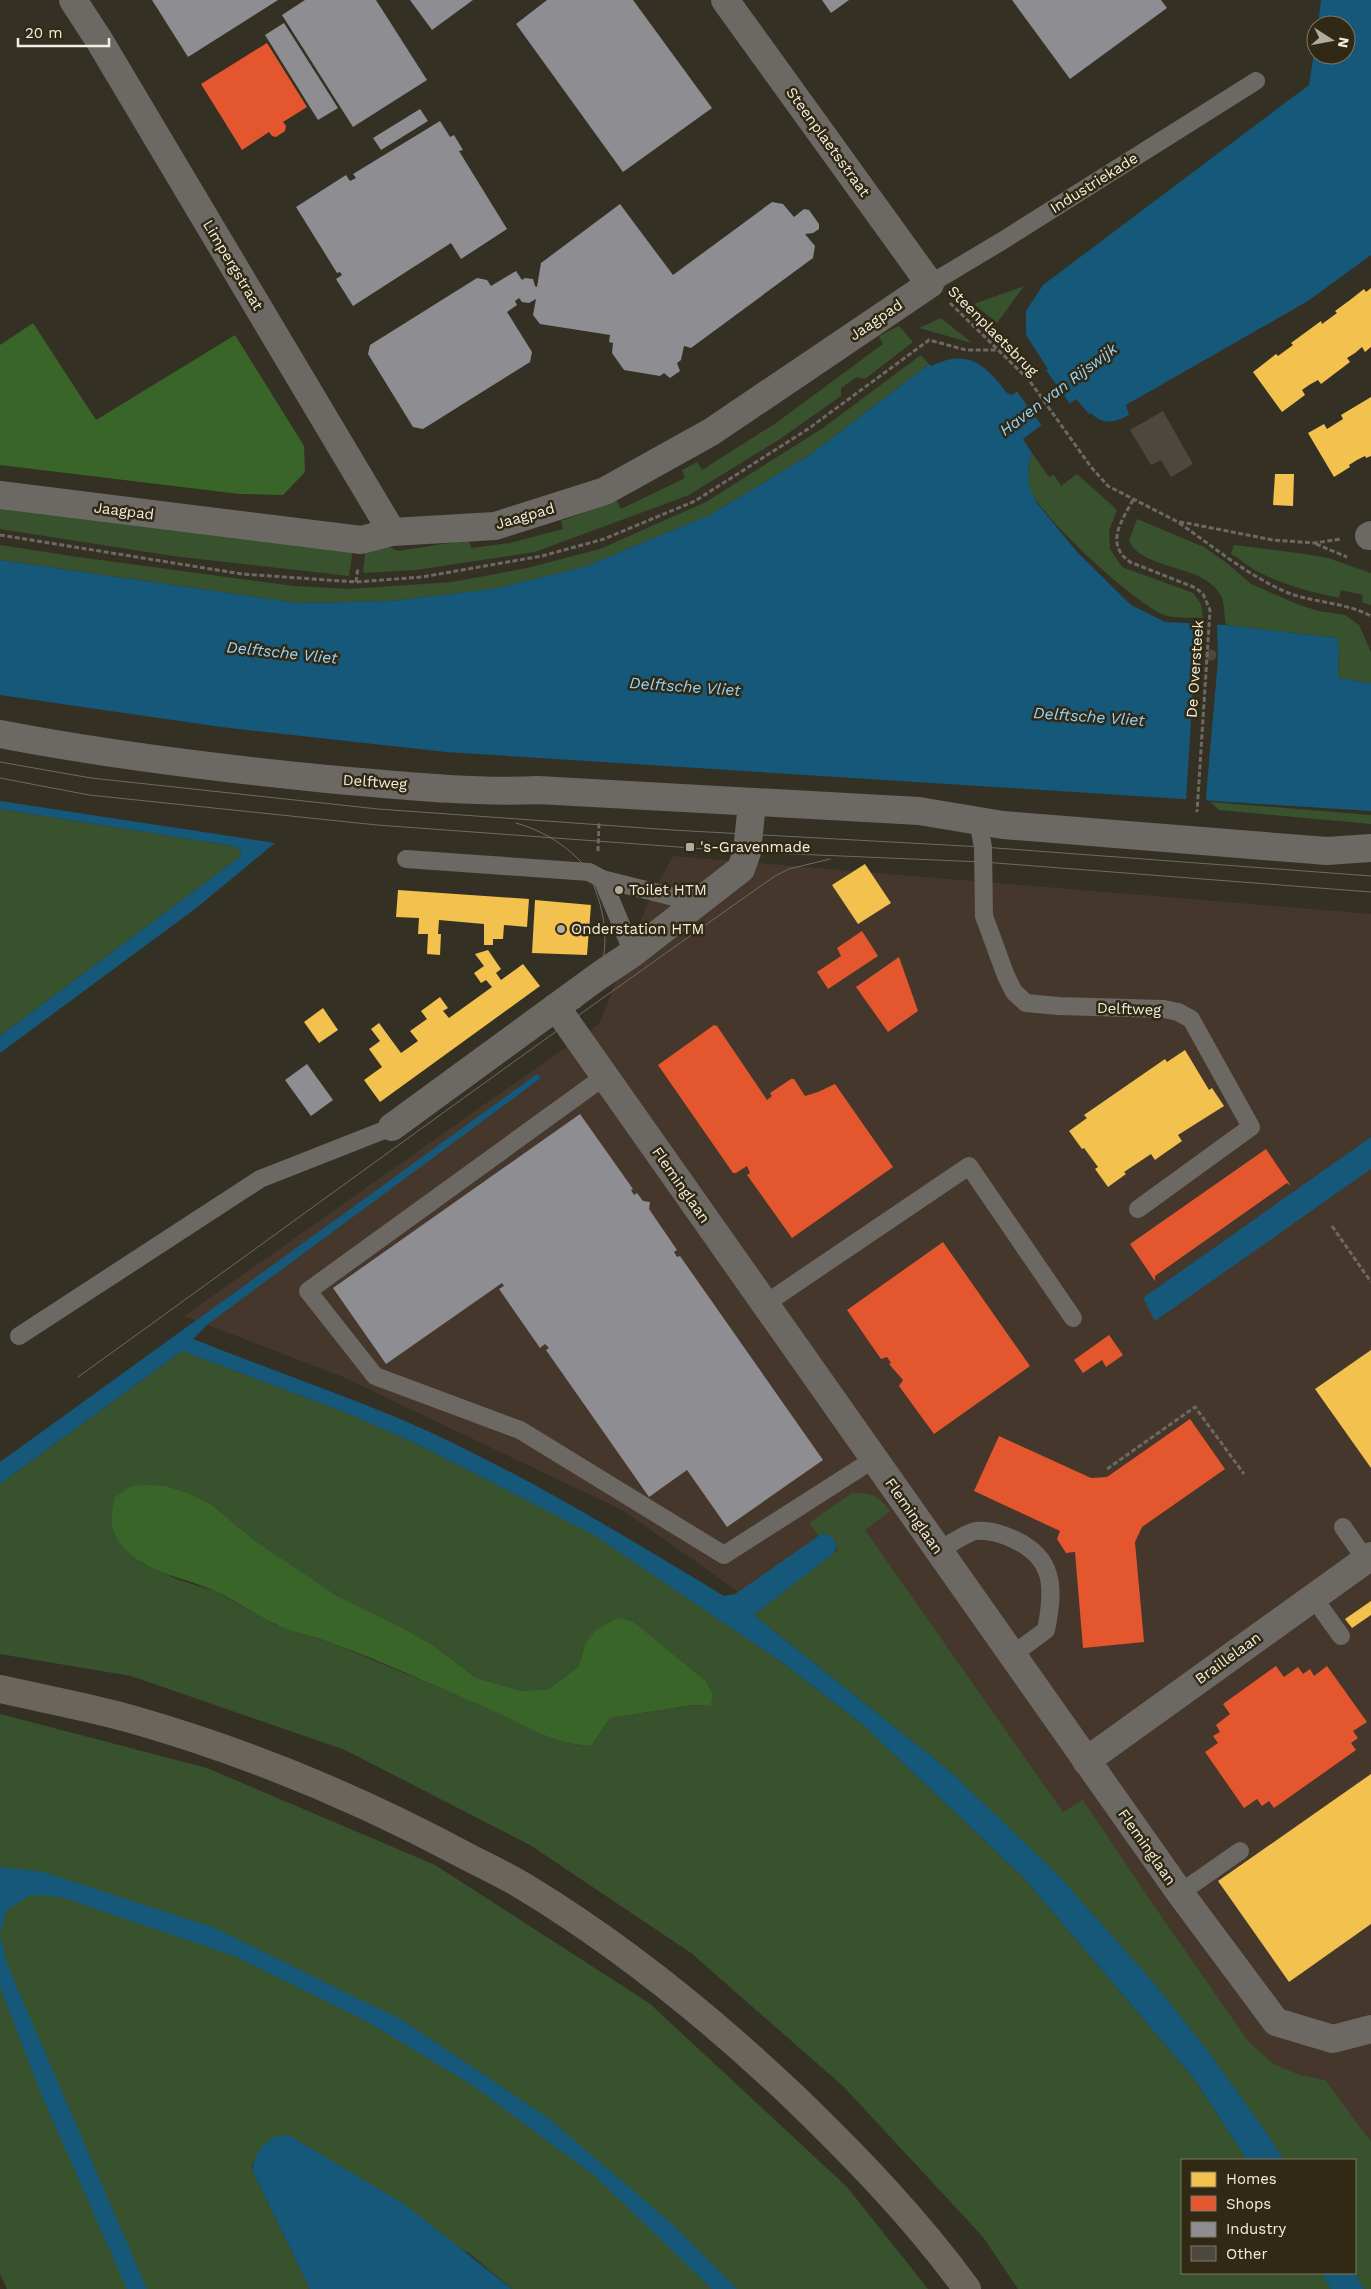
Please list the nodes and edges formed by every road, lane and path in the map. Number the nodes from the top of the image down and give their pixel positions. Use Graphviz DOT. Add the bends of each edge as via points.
graph roads {
  1 [pos="73,0"];
  2 [pos="725,0"];
  3 [pos="1256,81"];
  4 [pos="930,284"];
  5 [pos="0,495"];
  6 [pos="1133,500"];
  7 [pos="1176,521"];
  8 [pos="392,532"];
  9 [pos="1370,535"];
  10 [pos="1314,543"];
  11 [pos="1348,558"];
  12 [pos="1371,616"];
  13 [pos="0,734"];
  14 [pos="752,803"];
  15 [pos="1196,818"];
  16 [pos="978,821"];
  17 [pos="1371,848"];
  18 [pos="406,859"];
  19 [pos="602,879"];
  20 [pos="698,903"];
  21 [pos="633,953"];
  22 [pos="556,1008"];
  23 [pos="605,1076"];
  24 [pos="392,1127"];
  25 [pos="1138,1209"];
  26 [pos="1332,1226"];
  27 [pos="1371,1282"];
  28 [pos="764,1304"];
  29 [pos="1074,1318"];
  30 [pos="19,1336"];
  31 [pos="874,1460"];
  32 [pos="1107,1469"];
  33 [pos="1244,1474"];
  34 [pos="1343,1527"];
  35 [pos="939,1551"];
  36 [pos="1368,1558"];
  37 [pos="1313,1597"];
  38 [pos="1341,1636"];
  39 [pos="1012,1655"];
  40 [pos="0,1689"];
  41 [pos="1086,1761"];
  42 [pos="1240,1851"];
  43 [pos="1180,1893"];
  44 [pos="1371,2029"];
  45 [pos="967,2289"];
  1 -- 8 [label="street, Limpergstraat"];
  2 -- 4 [label="street, Steenplaetsstraat"];
  3 -- 4 [label="lane, Industriekade"];
  4 -- 6 [label="path, Steenplaetsbrug" via="1029,380 1108,486"];
  4 -- 8 [label="street, Jaagpad" via="711,432 605,491 495,526"];
  5 -- 8 [label="street, Jaagpad" via="361,540"];
  6 -- 7 [label="path, Steenplaetsbrug"];
  6 -- 15 [label="path, De Oversteek" via="1116,537 1122,556 1196,588 1204,594 1210,610"];
  7 -- 10 [label="path" via="1273,540"];
  7 -- 12 [label="path" via="1257,578 1288,592 1360,610"];
  9 -- 10 [label="path"];
  10 -- 11 [label="path"];
  13 -- 14 [label="street, Delftweg" via="240,770 357,782"];
  14 -- 16 [label="street, Delftweg" via="919,811"];
  14 -- 20 [label="street" via="748,852 740,869"];
  16 -- 17 [label="street, Delftweg" via="1327,851"];
  16 -- 25 [label="lane, Delftweg" via="984,847 984,916 1014,992 1026,1002 1164,1009 1191,1019 1251,1127"];
  18 -- 19 [label="lane" via="562,869 589,872"];
  19 -- 20 [label="lane"];
  19 -- 21 [label="lane"];
  20 -- 21 [label="street"];
  21 -- 22 [label="street"];
  22 -- 23 [label="street, Fleminglaan"];
  22 -- 24 [label="street"];
  23 -- 28 [label="street, Fleminglaan"];
  23 -- 31 [label="lane" via="308,1291 375,1376 520,1430 724,1555"];
  24 -- 30 [label="lane" via="260,1179"];
  26 -- 27 [label="path"];
  28 -- 29 [label="lane" via="969,1166"];
  28 -- 31 [label="street, Fleminglaan"];
  31 -- 35 [label="street, Fleminglaan"];
  32 -- 33 [label="path" via="1194,1407"];
  34 -- 36 [label="lane"];
  35 -- 39 [label="street, Fleminglaan"];
  35 -- 39 [label="lane" via="974,1531 1001,1534 1026,1544 1041,1557 1050,1580 1046,1630"];
  36 -- 37 [label="street, Braillelaan"];
  37 -- 38 [label="lane"];
  37 -- 41 [label="street, Braillelaan"];
  39 -- 41 [label="street, Fleminglaan"];
  40 -- 45 [label="highway" via="130,1718 308,1780 413,1828 523,1886 637,1966 756,2062 847,2148 944,2257"];
  41 -- 43 [label="street, Fleminglaan"];
  42 -- 43 [label="lane"];
  43 -- 44 [label="street, Fleminglaan" via="1276,2022 1333,2039"];
}
